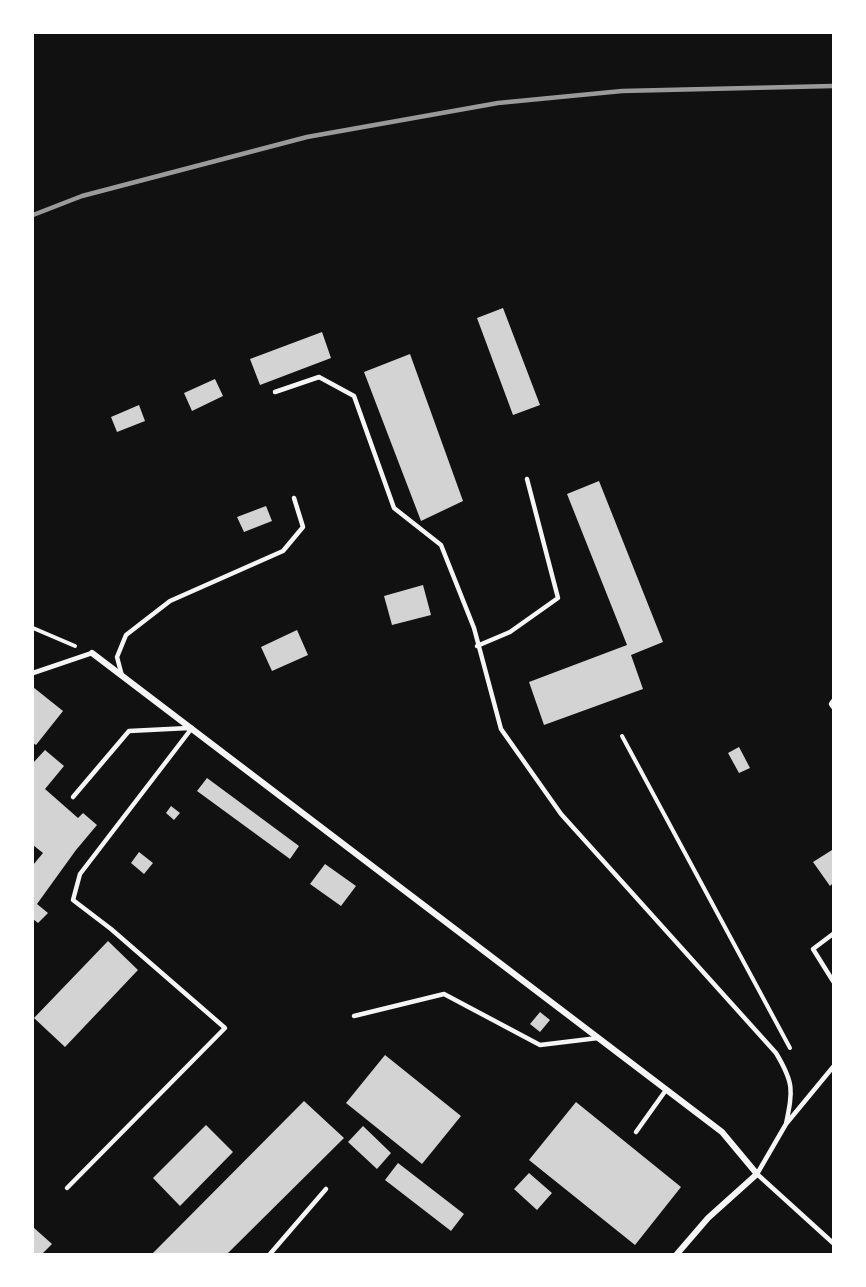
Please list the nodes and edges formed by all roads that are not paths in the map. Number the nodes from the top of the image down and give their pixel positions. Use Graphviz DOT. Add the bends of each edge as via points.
graph roads {
  1 [pos="275,393"];
  2 [pos="527,479"];
  3 [pos="294,498"];
  4 [pos="477,646"];
  5 [pos="92,653"];
  6 [pos="33,673"];
  7 [pos="122,676"];
  8 [pos="833,701"];
  9 [pos="833,707"];
  10 [pos="192,728"];
  11 [pos="74,797"];
  12 [pos="833,934"];
  13 [pos="833,981"];
  14 [pos="354,1017"];
  15 [pos="598,1038"];
  16 [pos="833,1067"];
  17 [pos="666,1090"];
  18 [pos="786,1124"];
  19 [pos="636,1132"];
  20 [pos="757,1174"];
  21 [pos="67,1188"];
  22 [pos="326,1189"];
  23 [pos="833,1243"];
  24 [pos="270,1254"];
  25 [pos="677,1254"];
  1 -- 4 [label="lane" via="319,377 354,396 394,508 441,545 474,628"];
  2 -- 4 [label="lane" via="558,598 510,632"];
  3 -- 7 [label="lane" via="303,527 284,551 170,601 126,635 117,657"];
  4 -- 18 [label="lane" via="501,729 527,768 561,814 776,1053 788,1074 792,1095"];
  5 -- 6 [label="lane"];
  5 -- 7 [label="street"];
  7 -- 10 [label="street"];
  8 -- 9 [label="lane"];
  10 -- 11 [label="lane" via="129,731"];
  10 -- 15 [label="street"];
  10 -- 21 [label="lane" via="80,874 73,900 111,928 225,1028"];
  12 -- 13 [label="lane" via="813,949"];
  14 -- 15 [label="lane" via="444,994 540,1045"];
  15 -- 17 [label="street"];
  16 -- 18 [label="lane"];
  17 -- 19 [label="lane"];
  17 -- 20 [label="street" via="722,1132"];
  18 -- 20 [label="lane"];
  20 -- 23 [label="lane"];
  20 -- 25 [label="street" via="708,1218"];
  22 -- 24 [label="lane"];
}
